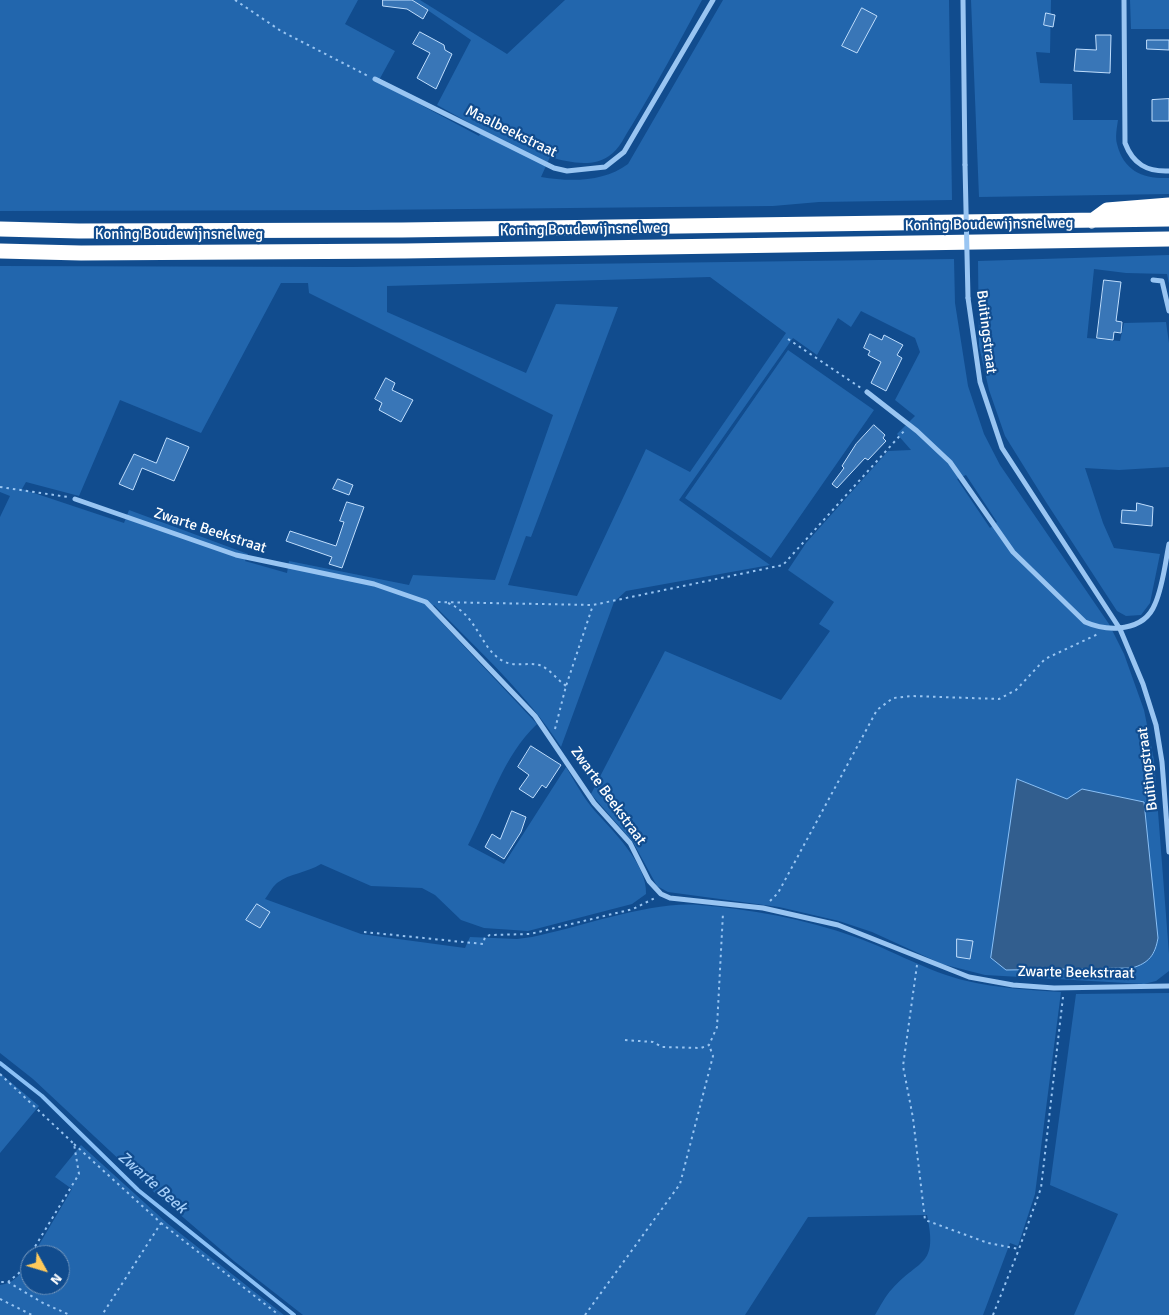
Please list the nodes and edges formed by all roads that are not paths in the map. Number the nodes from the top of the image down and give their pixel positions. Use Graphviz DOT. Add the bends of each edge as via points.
graph roads {
  1 [pos="713,0"];
  2 [pos="963,0"];
  3 [pos="1124,0"];
  4 [pos="375,79"];
  5 [pos="1169,171"];
  6 [pos="1169,205"];
  7 [pos="1169,219"];
  8 [pos="1092,221"];
  9 [pos="0,229"];
  10 [pos="1169,239"];
  11 [pos="0,251"];
  12 [pos="1152,280"];
  13 [pos="1169,311"];
  14 [pos="867,392"];
  15 [pos="75,499"];
  16 [pos="1169,544"];
  17 [pos="1120,629"];
  18 [pos="1169,852"];
  19 [pos="1169,986"];
  1 -- 4 [label="street, Maalbeekstraat" via="624,152 605,167 568,171 554,168"];
  2 -- 17 [label="street, Buitingstraat, bridge" via="968,298 980,382 1002,448"];
  3 -- 5 [label="street" via="1125,143 1137,163 1150,170"];
  6 -- 8 [label="highway" via="1107,210"];
  7 -- 8 [label="highway, Koning Boudewijnsnelweg"];
  8 -- 9 [label="highway, Koning Boudewijnsnelweg" via="392,230"];
  10 -- 11 [label="highway, Koning Boudewijnsnelweg" via="405,251"];
  12 -- 13 [label="street" via="1162,281"];
  14 -- 17 [label="street" via="950,462 1013,552 1085,622 1098,628"];
  15 -- 19 [label="street, Zwarte Beekstraat" via="236,555 374,584 426,602 515,693 552,739 594,803 630,842 649,881 661,894 678,900 763,908 838,925 969,977 1013,985 1064,988"];
  16 -- 17 [label="street" via="1155,605 1142,620"];
  17 -- 18 [label="street, Buitingstraat" via="1144,684 1156,725"];
}
